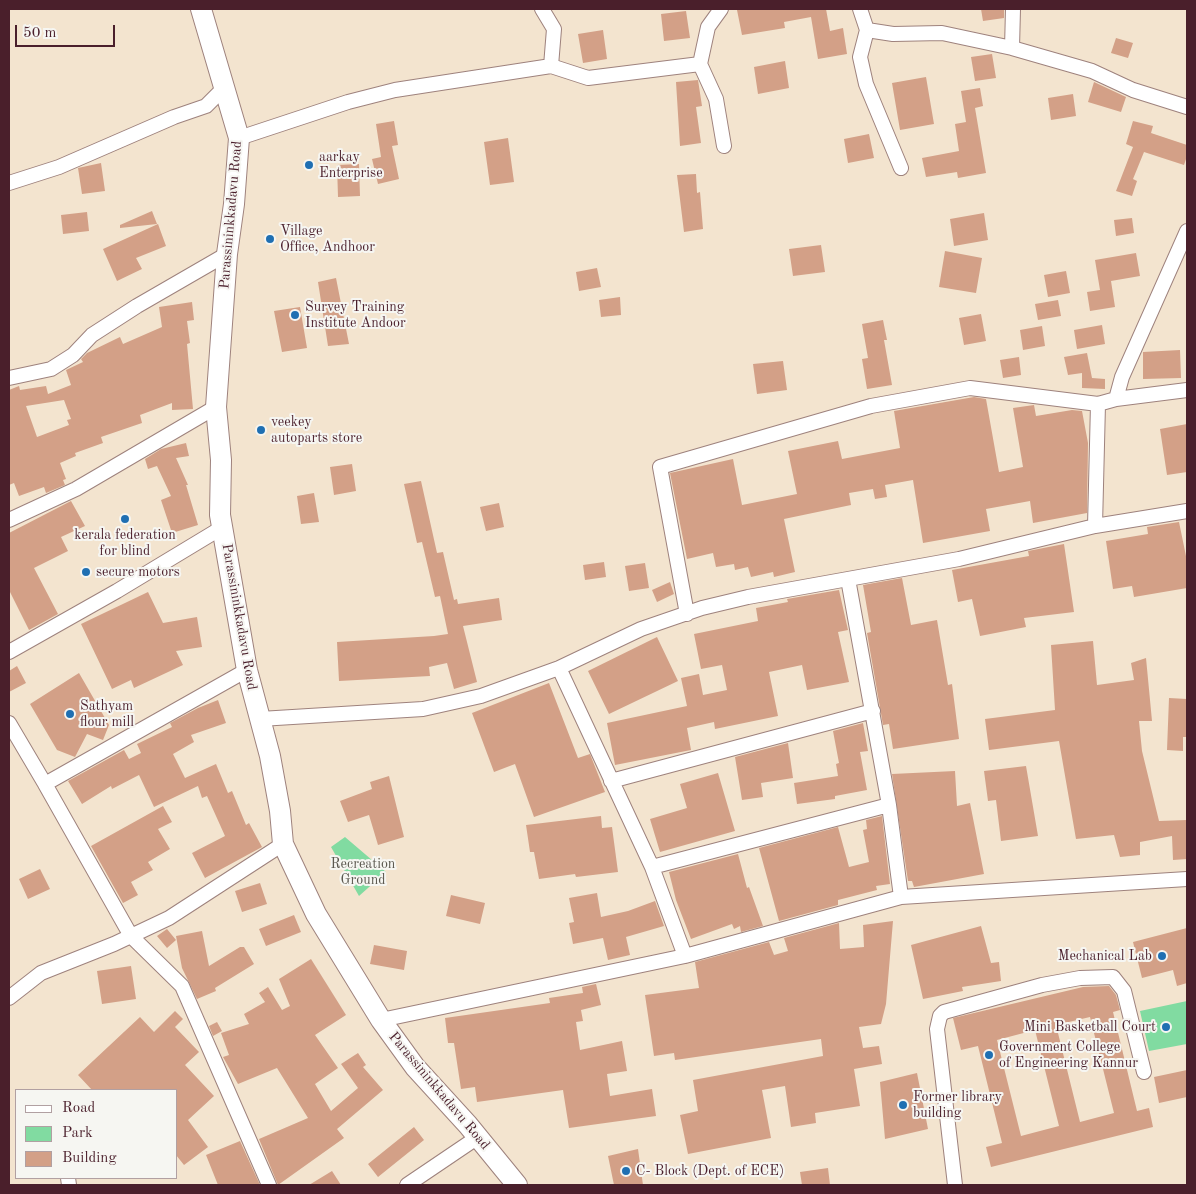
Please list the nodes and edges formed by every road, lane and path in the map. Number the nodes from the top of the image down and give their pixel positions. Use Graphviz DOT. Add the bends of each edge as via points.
graph roads {
  1 [pos="201,9"];
  2 [pos="542,9"];
  3 [pos="720,9"];
  4 [pos="860,9"];
  5 [pos="1013,9"];
  6 [pos="867,30"];
  7 [pos="1012,48"];
  8 [pos="700,64"];
  9 [pos="551,66"];
  10 [pos="223,89"];
  11 [pos="1187,107"];
  12 [pos="240,138"];
  13 [pos="724,146"];
  14 [pos="900,168"];
  15 [pos="9,184"];
  16 [pos="1187,231"];
  17 [pos="227,254"];
  18 [pos="9,378"];
  19 [pos="1187,390"];
  20 [pos="1116,399"];
  21 [pos="1098,404"];
  22 [pos="216,407"];
  23 [pos="1187,511"];
  24 [pos="9,520"];
  25 [pos="1095,526"];
  26 [pos="223,527"];
  27 [pos="848,578"];
  28 [pos="688,614"];
  29 [pos="9,652"];
  30 [pos="559,668"];
  31 [pos="247,670"];
  32 [pos="872,711"];
  33 [pos="260,719"];
  34 [pos="9,723"];
  35 [pos="611,781"];
  36 [pos="44,784"];
  37 [pos="889,804"];
  38 [pos="283,844"];
  39 [pos="652,867"];
  40 [pos="1187,879"];
  41 [pos="901,898"];
  42 [pos="131,936"];
  43 [pos="685,956"];
  44 [pos="9,998"];
  45 [pos="381,1020"];
  46 [pos="1144,1072"];
  47 [pos="478,1137"];
  48 [pos="269,1185"];
  49 [pos="407,1185"];
  50 [pos="517,1185"];
  51 [pos="954,1185"];
  1 -- 10 [label="main road, Parassininkkadavu Road"];
  2 -- 9 [label="street" via="554,29"];
  3 -- 8 [label="street" via="708,27"];
  4 -- 6 [label="street"];
  5 -- 7 [label="street"];
  6 -- 7 [label="street" via="893,34 942,33"];
  6 -- 14 [label="street" via="860,57 866,84"];
  7 -- 11 [label="street" via="1092,71 1133,90"];
  8 -- 9 [label="street" via="588,78"];
  8 -- 13 [label="street" via="716,100"];
  9 -- 12 [label="street" via="395,90"];
  10 -- 12 [label="main road, Parassininkkadavu Road"];
  10 -- 15 [label="street" via="206,106 59,167"];
  12 -- 17 [label="main road, Parassininkkadavu Road"];
  16 -- 20 [label="street" via="1122,377"];
  17 -- 18 [label="street" via="92,335 73,355 52,369"];
  17 -- 22 [label="main road, Parassininkkadavu Road"];
  19 -- 20 [label="street"];
  20 -- 21 [label="street"];
  21 -- 25 [label="street"];
  21 -- 28 [label="street" via="970,388 871,406 660,467"];
  22 -- 24 [label="street" via="76,489"];
  22 -- 26 [label="main road, Parassininkkadavu Road"];
  23 -- 25 [label="street"];
  25 -- 27 [label="street" via="959,559"];
  26 -- 29 [label="street"];
  26 -- 31 [label="main road, Parassininkkadavu Road"];
  27 -- 28 [label="street" via="748,597"];
  27 -- 32 [label="street"];
  28 -- 30 [label="street" via="641,629"];
  30 -- 33 [label="street" via="481,696 423,709"];
  30 -- 35 [label="street"];
  31 -- 33 [label="main road, Parassininkkadavu Road"];
  31 -- 36 [label="street"];
  32 -- 35 [label="street"];
  32 -- 37 [label="street"];
  33 -- 38 [label="main road, Parassininkkadavu Road" via="278,802"];
  34 -- 36 [label="street"];
  35 -- 39 [label="street"];
  36 -- 42 [label="street"];
  37 -- 39 [label="street"];
  37 -- 41 [label="street"];
  38 -- 42 [label="street" via="169,918"];
  38 -- 45 [label="main road, Parassininkkadavu Road" via="316,914"];
  39 -- 43 [label="street"];
  40 -- 41 [label="street"];
  41 -- 43 [label="street"];
  42 -- 44 [label="street" via="41,973"];
  42 -- 48 [label="street" via="182,986"];
  43 -- 45 [label="street"];
  45 -- 47 [label="main road, Parassininkkadavu Road" via="415,1067"];
  46 -- 51 [label="street" via="1124,991 1113,977 1080,978 944,1012 937,1029"];
  47 -- 49 [label="street"];
  47 -- 50 [label="main road, Parassininkkadavu Road"];
}
